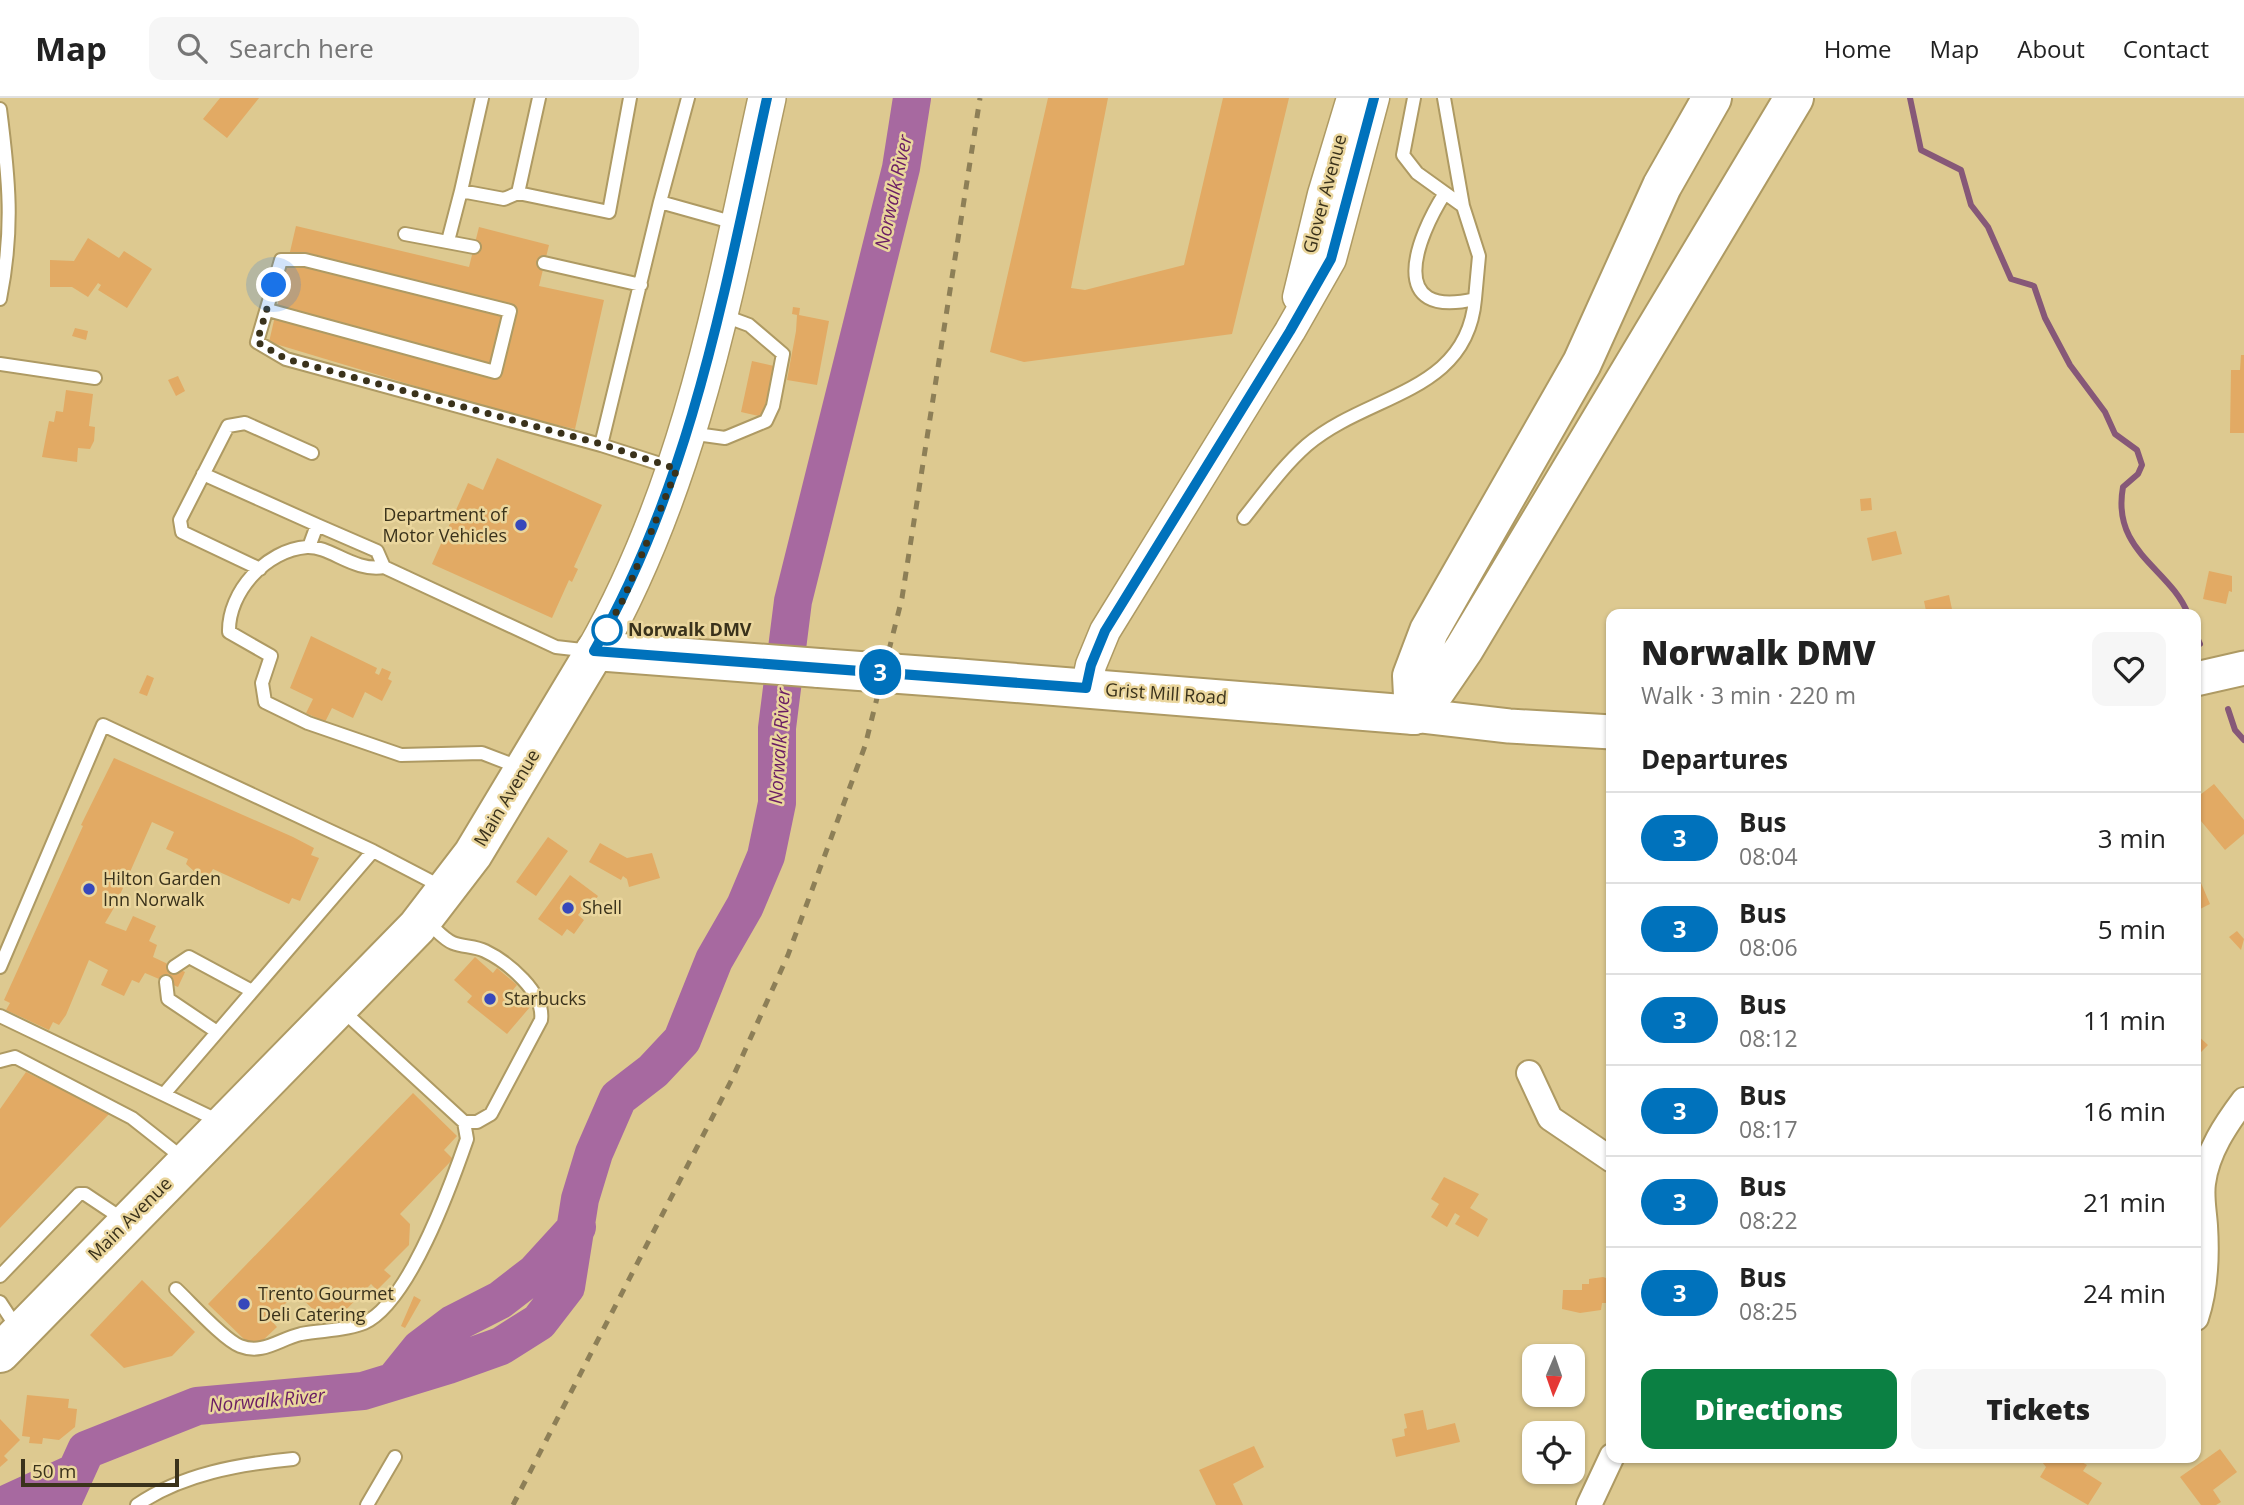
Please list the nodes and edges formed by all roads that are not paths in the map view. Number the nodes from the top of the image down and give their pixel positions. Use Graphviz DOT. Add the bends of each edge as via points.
graph roads {
  1 [pos="482,98"];
  2 [pos="539,98"];
  3 [pos="630,98"];
  4 [pos="688,98"];
  5 [pos="767,98"];
  6 [pos="1352,98"];
  7 [pos="1374,98"];
  8 [pos="1415,98"];
  9 [pos="1444,98"];
  10 [pos="1712,98"];
  11 [pos="1794,98"];
  12 [pos="0,109"];
  13 [pos="461,191"];
  14 [pos="518,193"];
  15 [pos="1445,193"];
  16 [pos="660,202"];
  17 [pos="1463,206"];
  18 [pos="739,224"];
  19 [pos="405,234"];
  20 [pos="449,241"];
  21 [pos="474,247"];
  22 [pos="544,264"];
  23 [pos="641,285"];
  24 [pos="0,299"];
  25 [pos="1475,299"];
  26 [pos="268,310"];
  27 [pos="719,314"];
  28 [pos="1290,331"];
  29 [pos="0,364"];
  30 [pos="95,378"];
  31 [pos="689,433"];
  32 [pos="601,444"];
  33 [pos="312,453"];
  34 [pos="677,469"];
  35 [pos="203,474"];
  36 [pos="1244,518"];
  37 [pos="317,525"];
  38 [pos="309,547"];
  39 [pos="384,567"];
  40 [pos="260,569"];
  41 [pos="594,651"];
  42 [pos="2244,668"];
  43 [pos="2201,678"];
  44 [pos="1086,688"];
  45 [pos="1414,715"];
  46 [pos="1606,732"];
  47 [pos="525,769"];
  48 [pos="373,850"];
  49 [pos="435,904"];
  50 [pos="0,967"];
  51 [pos="174,967"];
  52 [pos="166,982"];
  53 [pos="252,991"];
  54 [pos="341,1009"];
  55 [pos="0,1016"];
  56 [pos="217,1031"];
  57 [pos="0,1061"];
  58 [pos="1529,1073"];
  59 [pos="164,1094"];
  60 [pos="2244,1100"];
  61 [pos="464,1122"];
  62 [pos="224,1123"];
  63 [pos="1606,1156"];
  64 [pos="187,1162"];
  65 [pos="128,1222"];
  66 [pos="0,1276"];
  67 [pos="176,1289"];
  68 [pos="2201,1304"];
  69 [pos="7,1329"];
  70 [pos="395,1457"];
  71 [pos="293,1459"];
  72 [pos="1609,1463"];
  73 [pos="138,1505"];
  74 [pos="367,1505"];
  75 [pos="1589,1505"];
  1 -- 13 [label="lane"];
  2 -- 14 [label="lane"];
  3 -- 14 [label="lane" via="608,212"];
  4 -- 16 [label="lane"];
  5 -- 18 [label="main road, Main Avenue"];
  6 -- 28 [label="street, Glover Avenue"];
  7 -- 28 [label="street, Glover Avenue" via="1331,259"];
  8 -- 15 [label="lane" via="1403,155 1417,173"];
  9 -- 17 [label="lane"];
  10 -- 45 [label="highway" via="1662,186 1563,398 1429,631 1412,676"];
  11 -- 45 [label="highway" via="1464,649"];
  12 -- 24 [label="lane" via="11,200"];
  13 -- 14 [label="lane" via="504,199"];
  13 -- 20 [label="lane"];
  15 -- 17 [label="lane"];
  15 -- 25 [label="lane" via="1428,219 1417,251 1413,270 1417,287 1433,301 1455,304"];
  16 -- 18 [label="lane"];
  16 -- 23 [label="lane"];
  17 -- 25 [label="lane" via="1479,256"];
  18 -- 27 [label="main road, Main Avenue"];
  19 -- 20 [label="lane"];
  20 -- 21 [label="lane"];
  22 -- 23 [label="lane"];
  23 -- 32 [label="lane"];
  25 -- 36 [label="lane" via="1464,345 1440,371 1308,444"];
  26 -- 26 [label="lane" via="495,372 510,310 304,260 281,260"];
  26 -- 32 [label="lane" via="257,342 286,359"];
  27 -- 31 [label="main road, Main Avenue"];
  27 -- 31 [label="lane" via="749,325 783,354 773,406 766,421 725,438"];
  28 -- 44 [label="street, Glover Avenue" via="1105,631"];
  29 -- 30 [label="lane"];
  31 -- 34 [label="main road, Main Avenue"];
  32 -- 34 [label="lane"];
  33 -- 35 [label="lane" via="245,423 235,423 228,426"];
  34 -- 41 [label="main road, Main Avenue" via="624,598"];
  35 -- 37 [label="lane"];
  35 -- 40 [label="lane" via="179,527"];
  37 -- 38 [label="lane"];
  37 -- 39 [label="lane" via="377,551"];
  38 -- 39 [label="lane" via="368,570"];
  38 -- 40 [label="lane" via="281,555"];
  39 -- 41 [label="lane" via="556,647"];
  40 -- 47 [label="lane" via="246,581 228,615 229,632 271,656 262,683 265,702 308,723 401,755 482,753"];
  41 -- 44 [label="highway, Grist Mill Road, bridge"];
  41 -- 47 [label="highway, Main Avenue"];
  42 -- 43 [label="main road"];
  44 -- 45 [label="highway, Grist Mill Road"];
  45 -- 46 [label="main road, Grist Mill Road"];
  47 -- 49 [label="highway, Main Avenue"];
  48 -- 49 [label="lane"];
  48 -- 50 [label="lane" via="103,725"];
  48 -- 53 [label="lane"];
  49 -- 54 [label="highway, Main Avenue"];
  49 -- 61 [label="lane" via="452,943 484,950 500,961 532,990 543,1011 491,1114 477,1122"];
  51 -- 53 [label="lane" via="189,957"];
  52 -- 56 [label="lane" via="168,999"];
  53 -- 56 [label="lane"];
  54 -- 61 [label="lane"];
  54 -- 62 [label="highway, Main Avenue"];
  55 -- 59 [label="lane"];
  56 -- 59 [label="lane"];
  57 -- 64 [label="lane" via="15,1057 132,1118"];
  58 -- 63 [label="street" via="1550,1118"];
  59 -- 62 [label="lane"];
  60 -- 68 [label="street" via="2229,1120 2203,1181 2206,1270"];
  61 -- 67 [label="lane" via="467,1139 427,1242 386,1308 364,1323 251,1349 236,1345"];
  62 -- 64 [label="highway, Main Avenue"];
  64 -- 65 [label="highway, Main Avenue"];
  65 -- 66 [label="lane" via="79,1194"];
  65 -- 69 [label="highway, Main Avenue"];
  70 -- 74 [label="lane"];
  71 -- 73 [label="lane" via="256,1462 191,1478"];
  72 -- 75 [label="street"];
}
